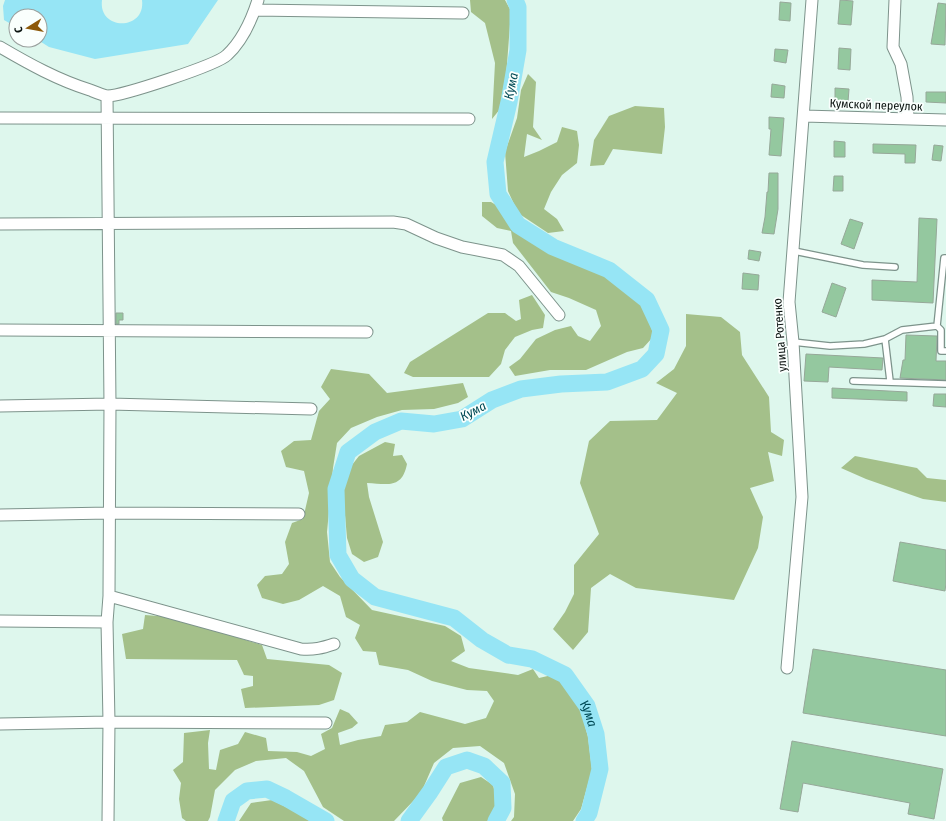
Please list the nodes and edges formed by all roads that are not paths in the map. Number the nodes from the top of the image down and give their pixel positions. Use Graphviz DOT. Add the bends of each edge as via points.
graph roads {
  1 [pos="812,0"];
  2 [pos="895,0"];
  3 [pos="256,5"];
  4 [pos="463,13"];
  5 [pos="0,47"];
  6 [pos="107,96"];
  7 [pos="804,116"];
  8 [pos="0,118"];
  9 [pos="108,118"];
  10 [pos="469,119"];
  11 [pos="908,119"];
  12 [pos="946,120"];
  13 [pos="0,224"];
  14 [pos="108,224"];
  15 [pos="794,251"];
  16 [pos="946,258"];
  17 [pos="895,267"];
  18 [pos="559,315"];
  19 [pos="937,326"];
  20 [pos="0,330"];
  21 [pos="109,331"];
  22 [pos="367,332"];
  23 [pos="885,339"];
  24 [pos="793,342"];
  25 [pos="946,351"];
  26 [pos="853,381"];
  27 [pos="890,381"];
  28 [pos="946,384"];
  29 [pos="110,404"];
  30 [pos="0,406"];
  31 [pos="311,409"];
  32 [pos="109,513"];
  33 [pos="299,514"];
  34 [pos="0,515"];
  35 [pos="109,596"];
  36 [pos="0,620"];
  37 [pos="107,622"];
  38 [pos="334,644"];
  39 [pos="787,668"];
  40 [pos="109,722"];
  41 [pos="326,723"];
  42 [pos="0,724"];
  43 [pos="108,821"];
  1 -- 7 [label="street, улица Ротенко"];
  2 -- 11 [label="street" via="893,47 901,64"];
  3 -- 4 [label="street"];
  3 -- 6 [label="street" via="238,42 226,56 205,67 138,89"];
  5 -- 6 [label="street" via="70,84"];
  6 -- 9 [label="street"];
  7 -- 11 [label="street, Кумской переулок"];
  7 -- 15 [label="street, улица Ротенко"];
  8 -- 9 [label="street"];
  9 -- 10 [label="street"];
  9 -- 14 [label="street"];
  11 -- 12 [label="street, Кумской переулок"];
  13 -- 14 [label="street"];
  14 -- 18 [label="street" via="406,224 462,247 503,255 518,266"];
  14 -- 21 [label="street"];
  15 -- 17 [label="lane" via="863,265"];
  15 -- 24 [label="street, улица Ротенко" via="789,302"];
  16 -- 19 [label="lane"];
  19 -- 23 [label="lane" via="902,330"];
  19 -- 25 [label="lane" via="941,330 941,351"];
  20 -- 21 [label="street"];
  21 -- 22 [label="street"];
  21 -- 29 [label="street"];
  23 -- 24 [label="lane" via="864,344 830,346"];
  23 -- 27 [label="lane"];
  24 -- 39 [label="street, улица Ротенко" via="802,497"];
  26 -- 27 [label="lane"];
  27 -- 28 [label="lane"];
  29 -- 30 [label="street"];
  29 -- 31 [label="street"];
  29 -- 32 [label="street"];
  32 -- 33 [label="street"];
  32 -- 34 [label="street"];
  32 -- 35 [label="street"];
  35 -- 37 [label="street"];
  35 -- 38 [label="street" via="301,649 320,649"];
  36 -- 37 [label="street"];
  37 -- 40 [label="street"];
  40 -- 41 [label="street"];
  40 -- 42 [label="street"];
  40 -- 43 [label="street"];
}
